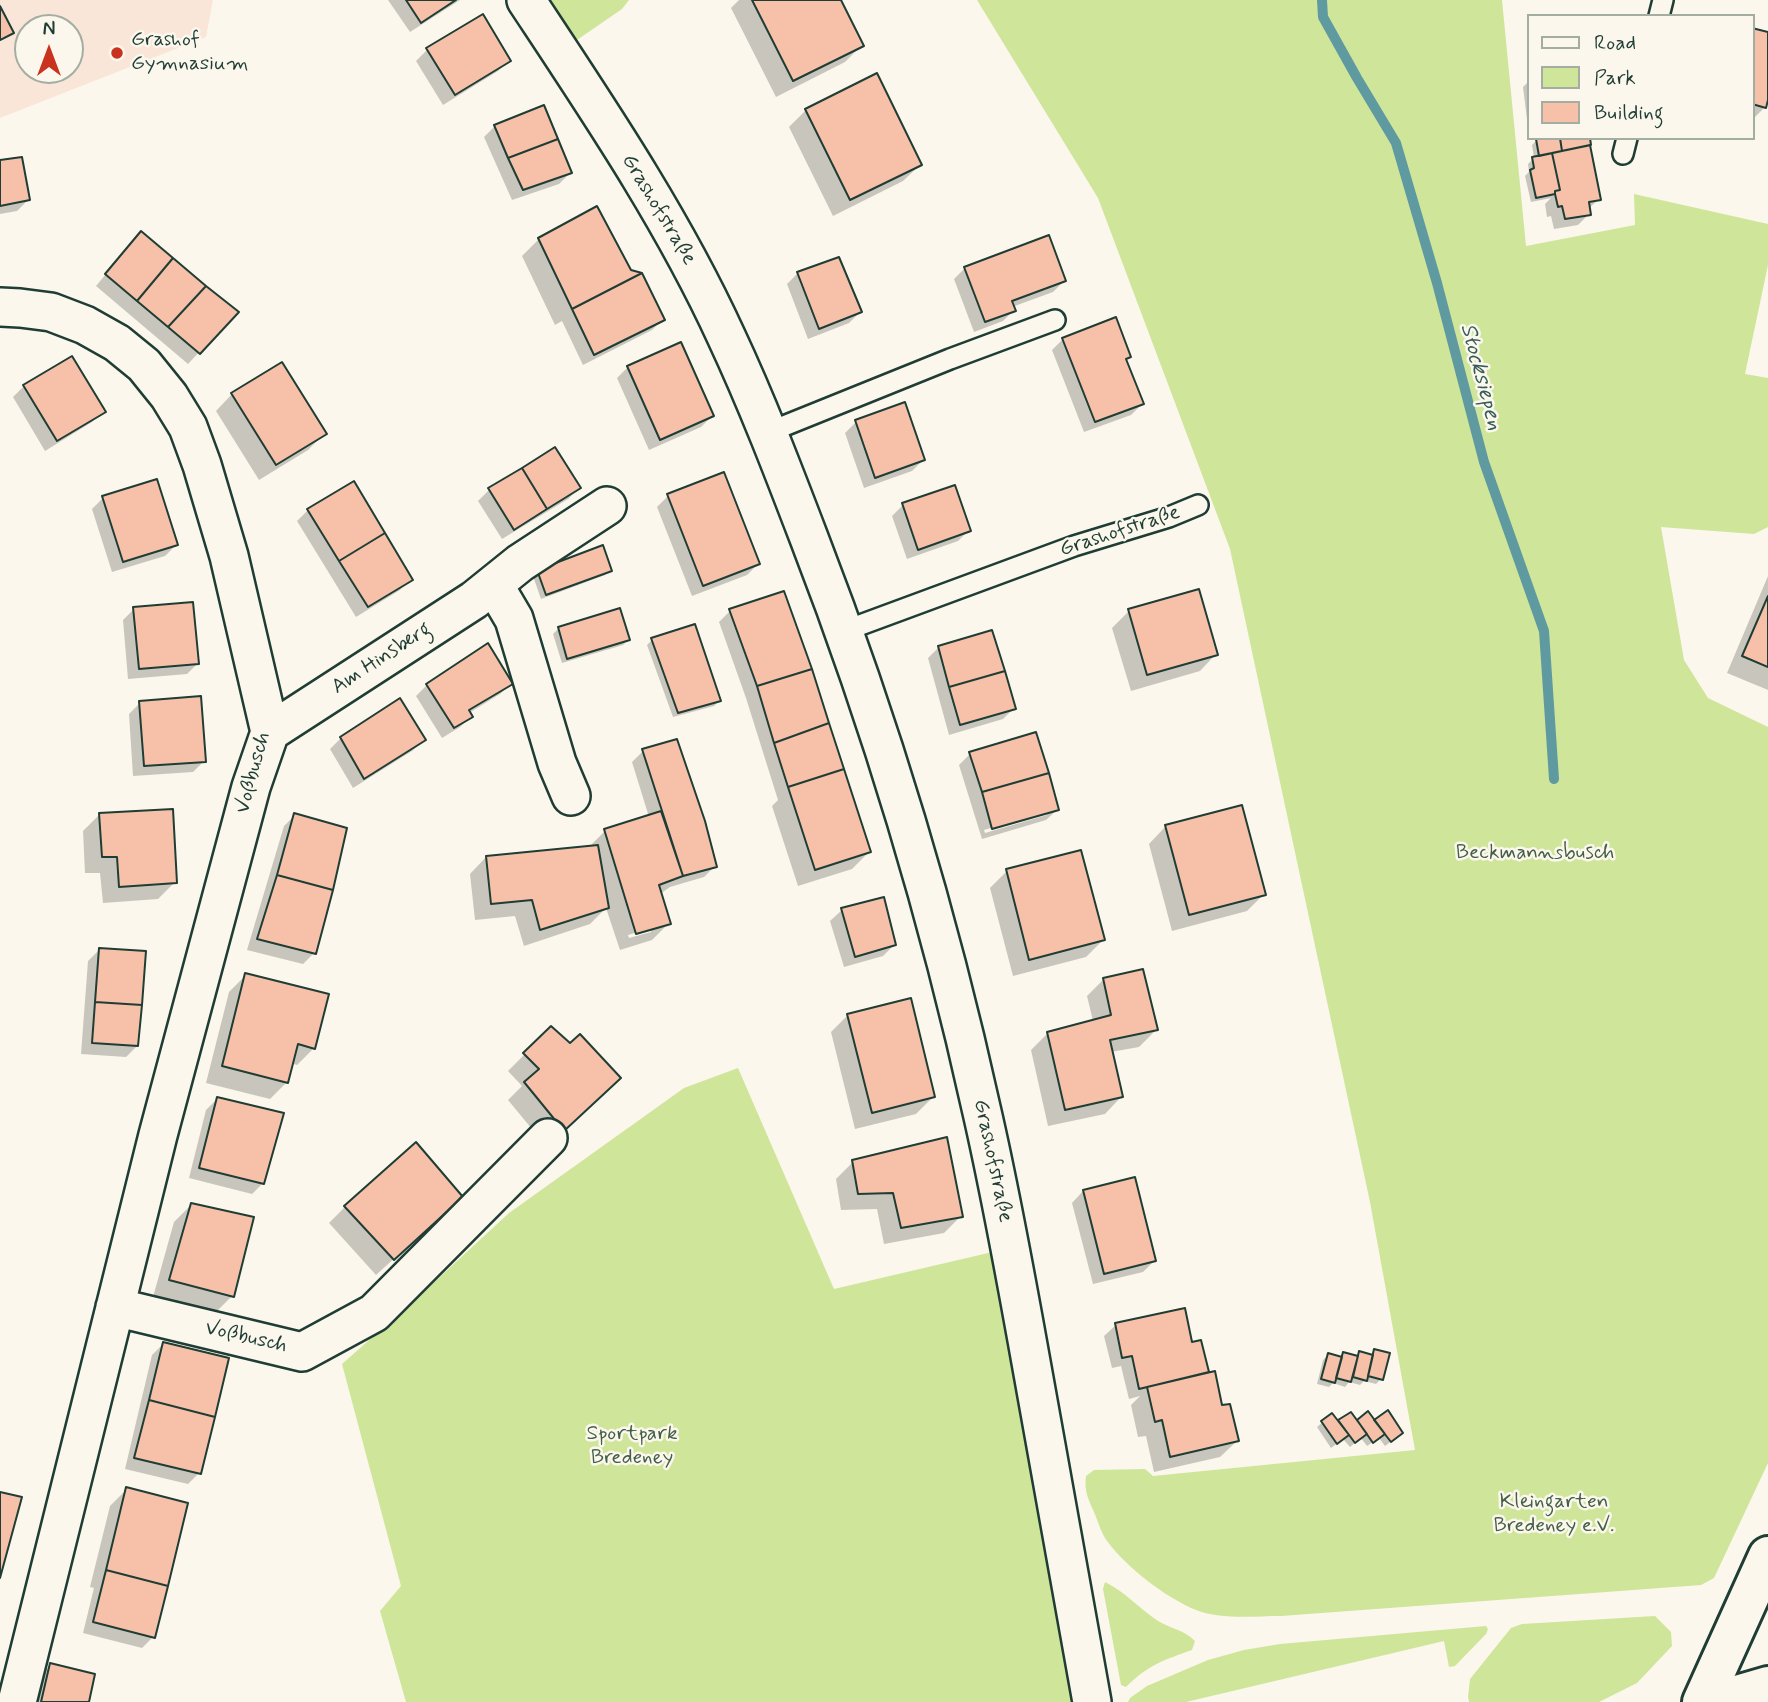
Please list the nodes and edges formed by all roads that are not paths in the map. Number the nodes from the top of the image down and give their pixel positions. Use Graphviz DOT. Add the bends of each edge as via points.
graph roads {
  1 [pos="526,0"];
  2 [pos="0,307"];
  3 [pos="1055,320"];
  4 [pos="769,432"];
  5 [pos="1198,505"];
  6 [pos="607,506"];
  7 [pos="494,585"];
  8 [pos="844,631"];
  9 [pos="270,732"];
  10 [pos="571,796"];
  11 [pos="548,1138"];
  12 [pos="115,1307"];
  13 [pos="1768,1556"];
  14 [pos="1768,1686"];
  15 [pos="16,1702"];
  16 [pos="1092,1702"];
  17 [pos="1702,1702"];
  18 [pos="1713,1702"];
  1 -- 4 [label="street, Grashofstraße" via="687,257"];
  2 -- 9 [label="street, Voßbusch" via="51,312 117,342 169,396 188,427 226,543"];
  3 -- 4 [label="lane"];
  4 -- 8 [label="street, Grashofstraße"];
  5 -- 8 [label="lane, Grashofstraße"];
  6 -- 7 [label="street, Am Hinsberg"];
  7 -- 9 [label="street, Am Hinsberg"];
  7 -- 10 [label="street" via="514,620"];
  8 -- 16 [label="street, Grashofstraße" via="918,866 979,1099 1009,1240"];
  9 -- 12 [label="street, Voßbusch" via="247,800"];
  11 -- 12 [label="street, Voßbusch" via="374,1313 302,1352"];
  12 -- 15 [label="street, Voßbusch"];
  13 -- 17 [label="main road"];
  14 -- 18 [label="main road"];
}
